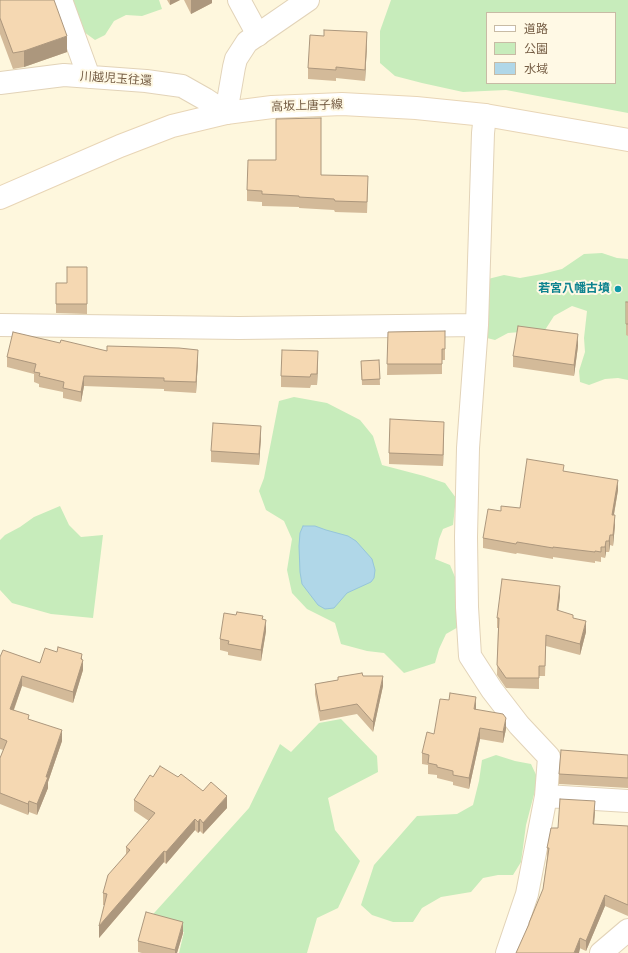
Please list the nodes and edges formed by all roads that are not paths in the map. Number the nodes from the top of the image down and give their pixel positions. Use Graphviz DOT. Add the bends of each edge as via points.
graph roads {
  1 [pos="61,0"];
  2 [pos="239,0"];
  3 [pos="308,0"];
  4 [pos="258,35"];
  5 [pos="89,77"];
  6 [pos="0,83"];
  7 [pos="226,113"];
  8 [pos="485,115"];
  9 [pos="628,140"];
  10 [pos="0,198"];
  11 [pos="0,325"];
  12 [pos="477,325"];
  13 [pos="546,796"];
  14 [pos="628,801"];
  15 [pos="628,930"];
  16 [pos="507,953"];
  17 [pos="601,953"];
  1 -- 5 [label="street"];
  2 -- 4 [label="street"];
  3 -- 4 [label="street"];
  4 -- 7 [label="street" via="247,42 236,59"];
  5 -- 6 [label="street, 川越児玉往還" via="64,76"];
  5 -- 7 [label="street, 川越児玉往還" via="182,86"];
  7 -- 8 [label="street, 高坂上唐子線" via="272,107 342,104"];
  7 -- 10 [label="street, 高坂上唐子線" via="172,126"];
  8 -- 9 [label="street, 高坂上唐子線"];
  8 -- 12 [label="street"];
  11 -- 12 [label="street" via="239,328"];
  12 -- 13 [label="street" via="468,448 466,537 470,656 519,725 549,757"];
  13 -- 14 [label="street"];
  13 -- 16 [label="street" via="527,894"];
  15 -- 17 [label="street"];
}
